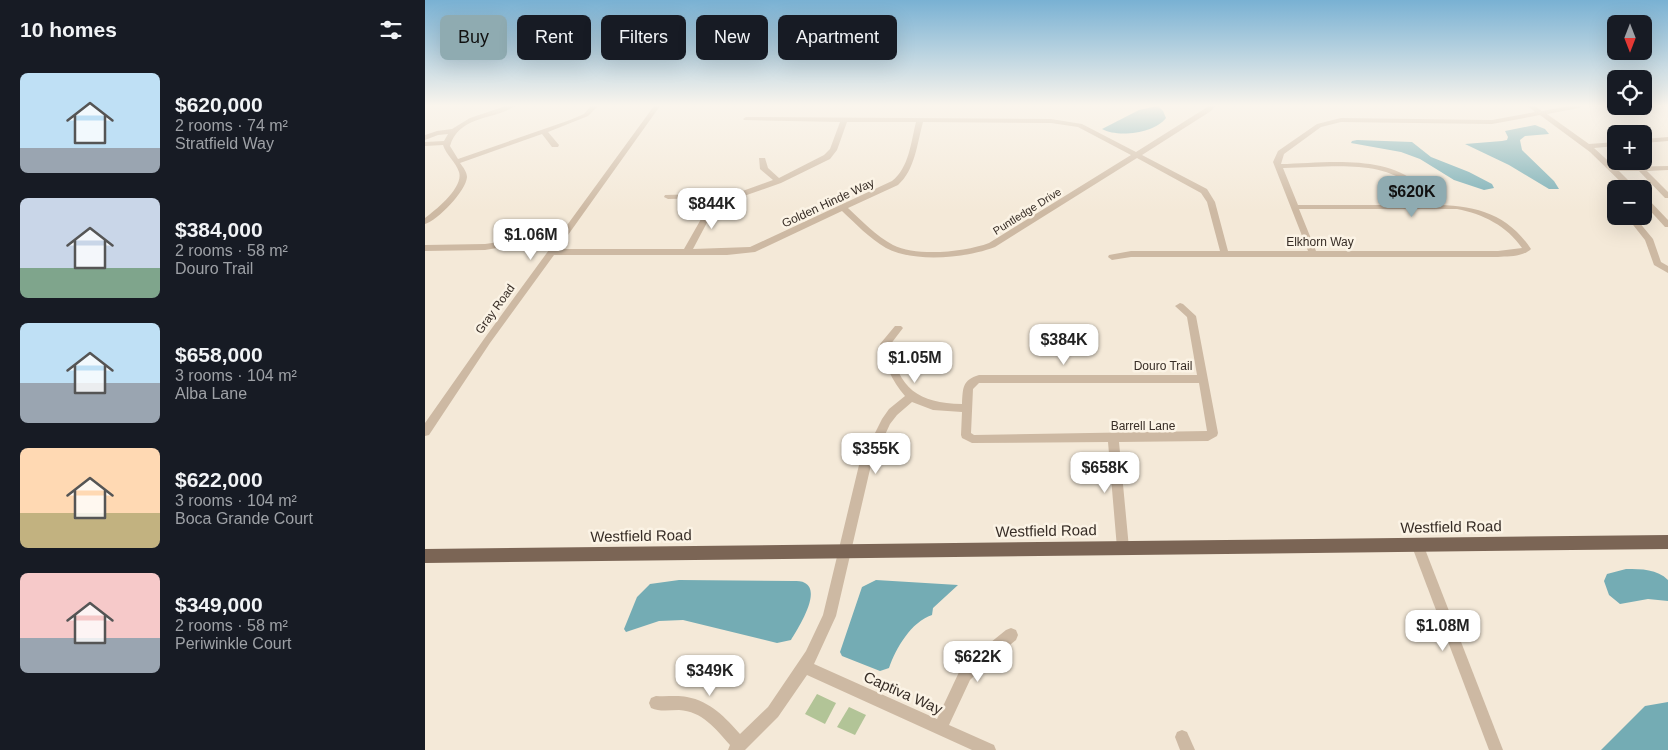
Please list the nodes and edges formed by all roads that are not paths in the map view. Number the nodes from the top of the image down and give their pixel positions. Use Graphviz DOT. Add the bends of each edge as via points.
graph roads {
  1 [pos="518,141"];
  2 [pos="552,141"];
  3 [pos="632,141"];
  4 [pos="837,141"];
  5 [pos="914,141"];
  6 [pos="1110,141"];
  7 [pos="1159,141"];
  8 [pos="1297,141"];
  9 [pos="1582,141"];
  10 [pos="446,143"];
  11 [pos="425,144"];
  12 [pos="555,145"];
  13 [pos="1607,145"];
  14 [pos="1589,146"];
  15 [pos="1137,155"];
  16 [pos="762,160"];
  17 [pos="456,162"];
  18 [pos="1607,163"];
  19 [pos="1278,166"];
  20 [pos="1652,168"];
  21 [pos="1668,168"];
  22 [pos="1615,170"];
  23 [pos="1642,170"];
  24 [pos="1624,180"];
  25 [pos="778,181"];
  26 [pos="1654,182"];
  27 [pos="1668,182"];
  28 [pos="1668,196"];
  29 [pos="668,197"];
  30 [pos="717,197"];
  31 [pos="1652,206"];
  32 [pos="1294,207"];
  33 [pos="1430,207"];
  34 [pos="843,208"];
  35 [pos="1663,215"];
  36 [pos="425,222"];
  37 [pos="1637,225"];
  38 [pos="1668,225"];
  39 [pos="506,244"];
  40 [pos="425,248"];
  41 [pos="552,252"];
  42 [pos="687,252"];
  43 [pos="1225,254"];
  44 [pos="1313,254"];
  45 [pos="1112,257"];
  46 [pos="1668,270"];
  47 [pos="1180,306"];
  48 [pos="898,328"];
  49 [pos="1203,379"];
  50 [pos="911,397"];
  51 [pos="966,408"];
  52 [pos="425,432"];
  53 [pos="1113,438"];
  54 [pos="1668,542"];
  55 [pos="1417,544"];
  56 [pos="1123,548"];
  57 [pos="843,550"];
  58 [pos="425,556"];
  59 [pos="1011,635"];
  60 [pos="804,667"];
  61 [pos="656,703"];
  62 [pos="941,727"];
  63 [pos="738,748"];
  64 [pos="989,750"];
  65 [pos="1496,750"];
  1 -- 17 [label="street"];
  2 -- 12 [label="street"];
  3 -- 41 [label="street, Gray Road"];
  4 -- 25 [label="street" via="827,158"];
  5 -- 34 [label="street, Golden Hinde Way" via="905,174 895,184"];
  6 -- 15 [label="street"];
  7 -- 15 [label="street, Puntledge Drive"];
  8 -- 19 [label="street" via="1281,153 1277,159"];
  9 -- 14 [label="street"];
  10 -- 11 [label="street"];
  10 -- 17 [label="street"];
  13 -- 14 [label="street"];
  14 -- 18 [label="street"];
  15 -- 34 [label="street, Puntledge Drive" via="992,245 971,253 896,250"];
  15 -- 43 [label="street" via="1208,195"];
  16 -- 25 [label="street" via="764,169"];
  17 -- 36 [label="street" via="463,173 463,184"];
  19 -- 32 [label="street"];
  19 -- 33 [label="street" via="1385,169 1415,184"];
  20 -- 21 [label="street"];
  22 -- 24 [label="street"];
  23 -- 26 [label="street"];
  25 -- 30 [label="street" via="743,194"];
  26 -- 27 [label="street"];
  26 -- 28 [label="street"];
  29 -- 30 [label="street"];
  30 -- 42 [label="street"];
  31 -- 35 [label="street"];
  32 -- 33 [label="street"];
  32 -- 44 [label="street"];
  33 -- 44 [label="street, Elkhorn Way" via="1457,207 1487,214 1503,224 1527,249 1498,254"];
  34 -- 42 [label="street, Golden Hinde Way" via="752,250"];
  35 -- 38 [label="street"];
  37 -- 46 [label="street" via="1649,239 1657,263"];
  39 -- 40 [label="street" via="479,248"];
  41 -- 42 [label="street, Golden Hinde Way"];
  41 -- 52 [label="street, Gray Road"];
  43 -- 44 [label="street, Elkhorn Way"];
  43 -- 45 [label="street, Elkhorn Way"];
  47 -- 49 [label="street, Barrell Lane" via="1191,316"];
  48 -- 50 [label="street" via="885,344 887,356"];
  49 -- 51 [label="street, Douro Trail" via="979,379 968,388"];
  49 -- 53 [label="street, Barrell Lane" via="1213,433 1208,437"];
  50 -- 51 [label="street" via="929,406"];
  50 -- 57 [label="street" via="886,422 865,465"];
  51 -- 53 [label="street, Barrell Lane" via="965,431 972,439"];
  53 -- 56 [label="street"];
  54 -- 55 [label="main road, Westfield Road"];
  55 -- 56 [label="main road, Westfield Road"];
  55 -- 65 [label="street"];
  56 -- 57 [label="main road, Westfield Road"];
  57 -- 58 [label="main road, Westfield Road"];
  57 -- 60 [label="street" via="829,616"];
  59 -- 62 [label="street" via="965,675"];
  60 -- 62 [label="street, Captiva Way"];
  60 -- 63 [label="street" via="773,712"];
  61 -- 63 [label="street" via="699,707 719,724"];
  62 -- 64 [label="street, Captiva Way"];
}
